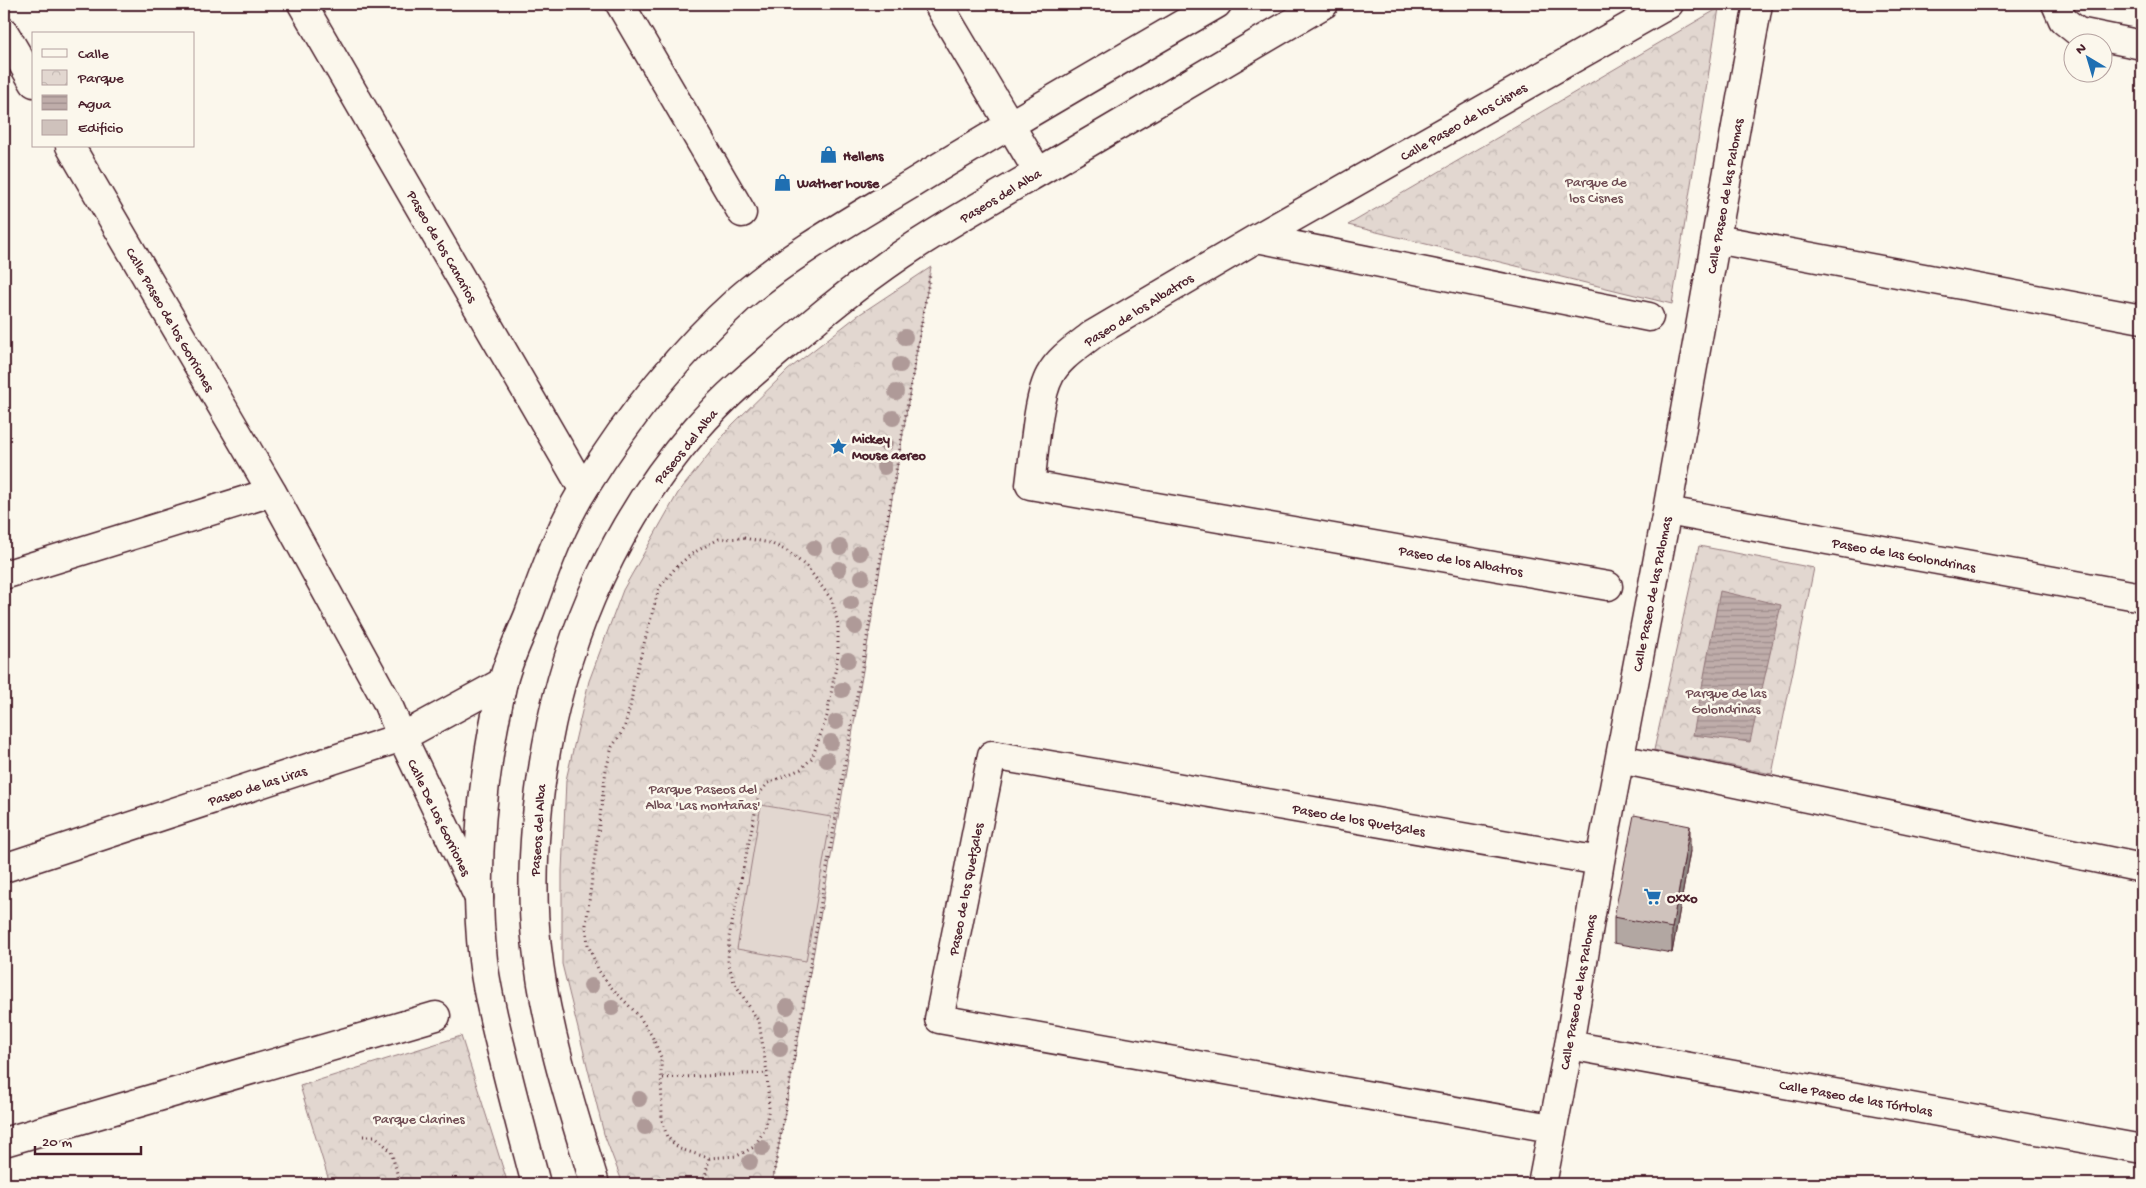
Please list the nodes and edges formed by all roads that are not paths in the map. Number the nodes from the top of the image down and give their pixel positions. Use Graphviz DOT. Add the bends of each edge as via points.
graph roads {
  1 [pos="302,4"];
  2 [pos="620,4"];
  3 [pos="938,4"];
  4 [pos="1217,4"];
  5 [pos="1324,4"];
  6 [pos="1669,4"];
  7 [pos="1758,4"];
  8 [pos="2056,4"];
  9 [pos="4,32"];
  10 [pos="2142,45"];
  11 [pos="32,80"];
  12 [pos="1009,125"];
  13 [pos="71,148"];
  14 [pos="1038,172"];
  15 [pos="742,212"];
  16 [pos="1257,238"];
  17 [pos="1716,238"];
  18 [pos="1649,317"];
  19 [pos="2142,319"];
  20 [pos="583,489"];
  21 [pos="272,492"];
  22 [pos="1667,511"];
  23 [pos="4,575"];
  24 [pos="1608,586"];
  25 [pos="2142,597"];
  26 [pos="503,682"];
  27 [pos="402,737"];
  28 [pos="1620,759"];
  29 [pos="1600,861"];
  30 [pos="4,868"];
  31 [pos="2142,868"];
  32 [pos="479,898"];
  33 [pos="436,1016"];
  34 [pos="1569,1045"];
  35 [pos="1552,1128"];
  36 [pos="4,1142"];
  37 [pos="2142,1149"];
  38 [pos="536,1184"];
  39 [pos="594,1184"];
  40 [pos="1542,1184"];
  1 -- 20 [label="street, Paseo de los Canarios"];
  2 -- 15 [label="street"];
  3 -- 12 [label="street"];
  4 -- 12 [label="street"];
  5 -- 14 [label="street, Paseos del Alba"];
  6 -- 16 [label="street, Calle Paseo de los Cisnes"];
  7 -- 17 [label="street, Calle Paseo de las Palomas"];
  8 -- 10 [label="street" via="2063,20 2078,32"];
  9 -- 11 [label="street"];
  12 -- 14 [label="street"];
  12 -- 20 [label="street" via="852,220 742,296 671,370 634,415"];
  13 -- 21 [label="street, Calle Paseo de los Gorriones"];
  14 -- 39 [label="street, Paseos del Alba" via="928,237 843,298 730,394 665,467 616,545 588,602 563,672 549,733 538,794 534,882 536,945 550,1027"];
  16 -- 18 [label="street"];
  16 -- 24 [label="street, Paseo de los Albatros" via="1092,336 1057,366 1043,392 1030,485"];
  17 -- 19 [label="street"];
  17 -- 22 [label="street, Calle Paseo de las Palomas"];
  20 -- 26 [label="street" via="553,549"];
  21 -- 23 [label="street"];
  21 -- 27 [label="street, Calle Paseo de los Gorriones" via="386,700"];
  22 -- 25 [label="street, Paseo de las Golondrinas"];
  22 -- 28 [label="street, Calle Paseo de las Palomas"];
  26 -- 27 [label="street, Paseo de las Liras"];
  26 -- 32 [label="street" via="485,785"];
  27 -- 30 [label="street, Paseo de las Liras"];
  27 -- 32 [label="street, Calle De Los Gorriones"];
  28 -- 29 [label="street, Calle Paseo de las Palomas"];
  28 -- 31 [label="street"];
  29 -- 34 [label="street, Calle Paseo de las Palomas"];
  29 -- 35 [label="street, Paseo de los Quetzales" via="992,755 940,1019"];
  32 -- 38 [label="street" via="483,963 490,1001"];
  33 -- 36 [label="street"];
  34 -- 35 [label="street, Calle Paseo de las Palomas"];
  34 -- 37 [label="street, Calle Paseo de las Tórtolas"];
  35 -- 40 [label="street, Calle Paseo de las Palomas"];
}
